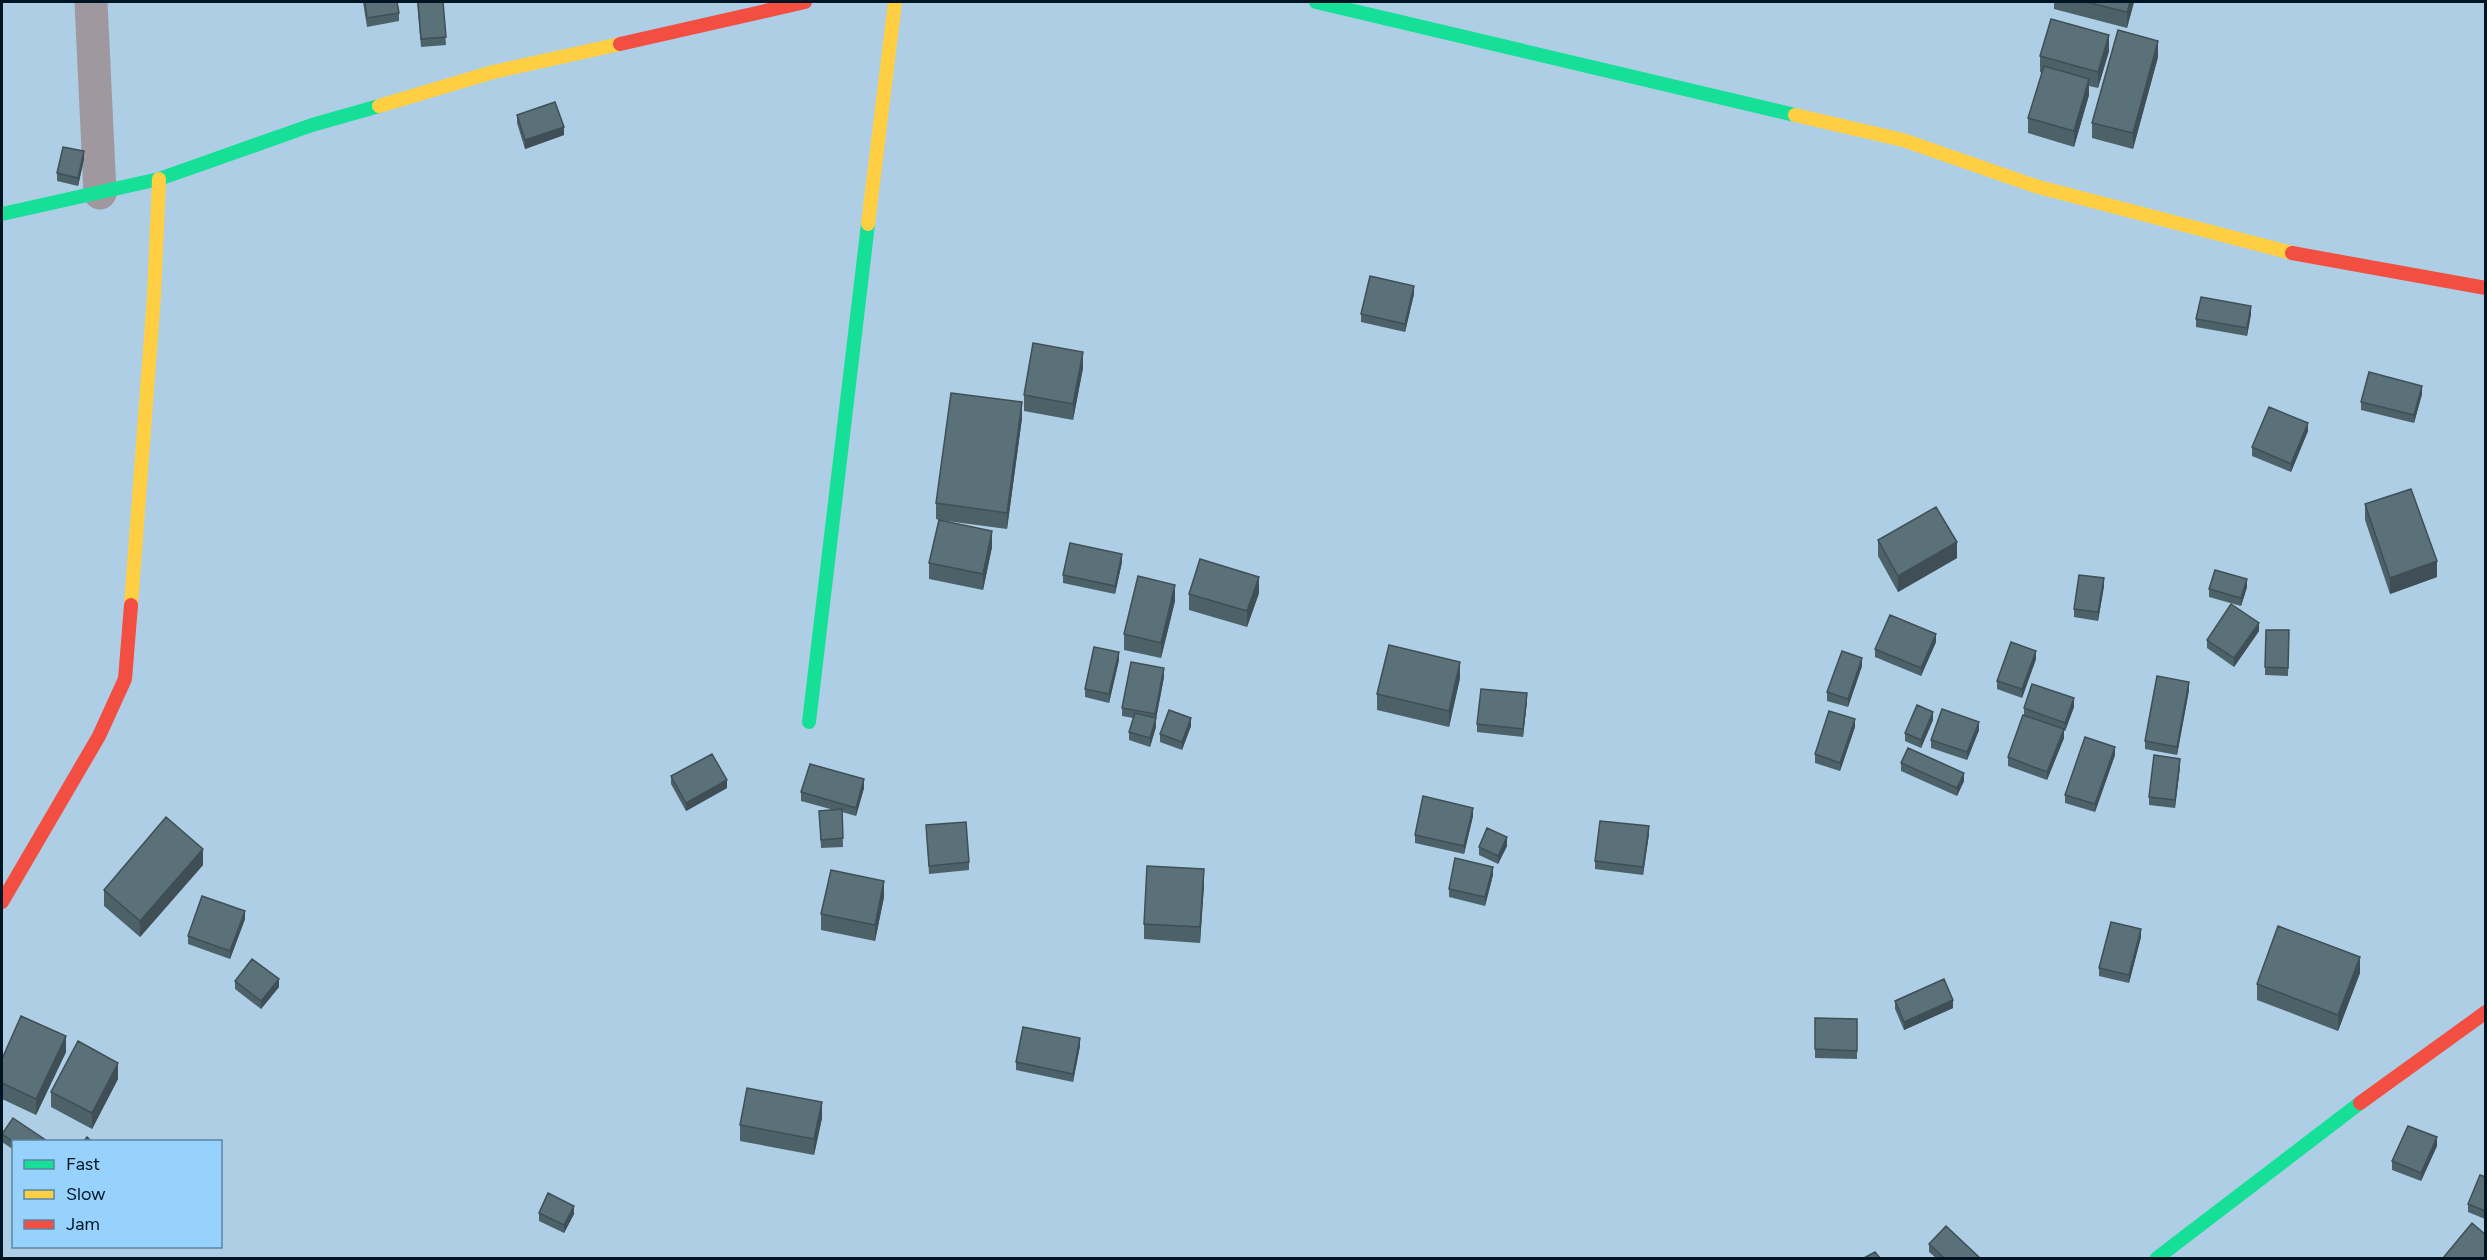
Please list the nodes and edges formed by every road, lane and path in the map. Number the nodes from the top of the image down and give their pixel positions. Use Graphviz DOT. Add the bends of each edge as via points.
graph roads {
  1 [pos="91,2"];
  2 [pos="805,2"];
  3 [pos="895,2"];
  4 [pos="1316,2"];
  5 [pos="159,179"];
  6 [pos="100,193"];
  7 [pos="2,214"];
  8 [pos="2486,288"];
  9 [pos="809,722"];
  10 [pos="2,902"];
  11 [pos="2486,1012"];
  12 [pos="2157,1258"];
  1 -- 6 [label="street"];
  2 -- 5 [label="street" via="493,72 312,125"];
  3 -- 9 [label="street"];
  4 -- 8 [label="street" via="1903,140 2035,186 2267,248"];
  5 -- 6 [label="street"];
  5 -- 10 [label="street" via="125,679 99,736"];
  6 -- 7 [label="street"];
  11 -- 12 [label="street" via="2331,1124"];
}
